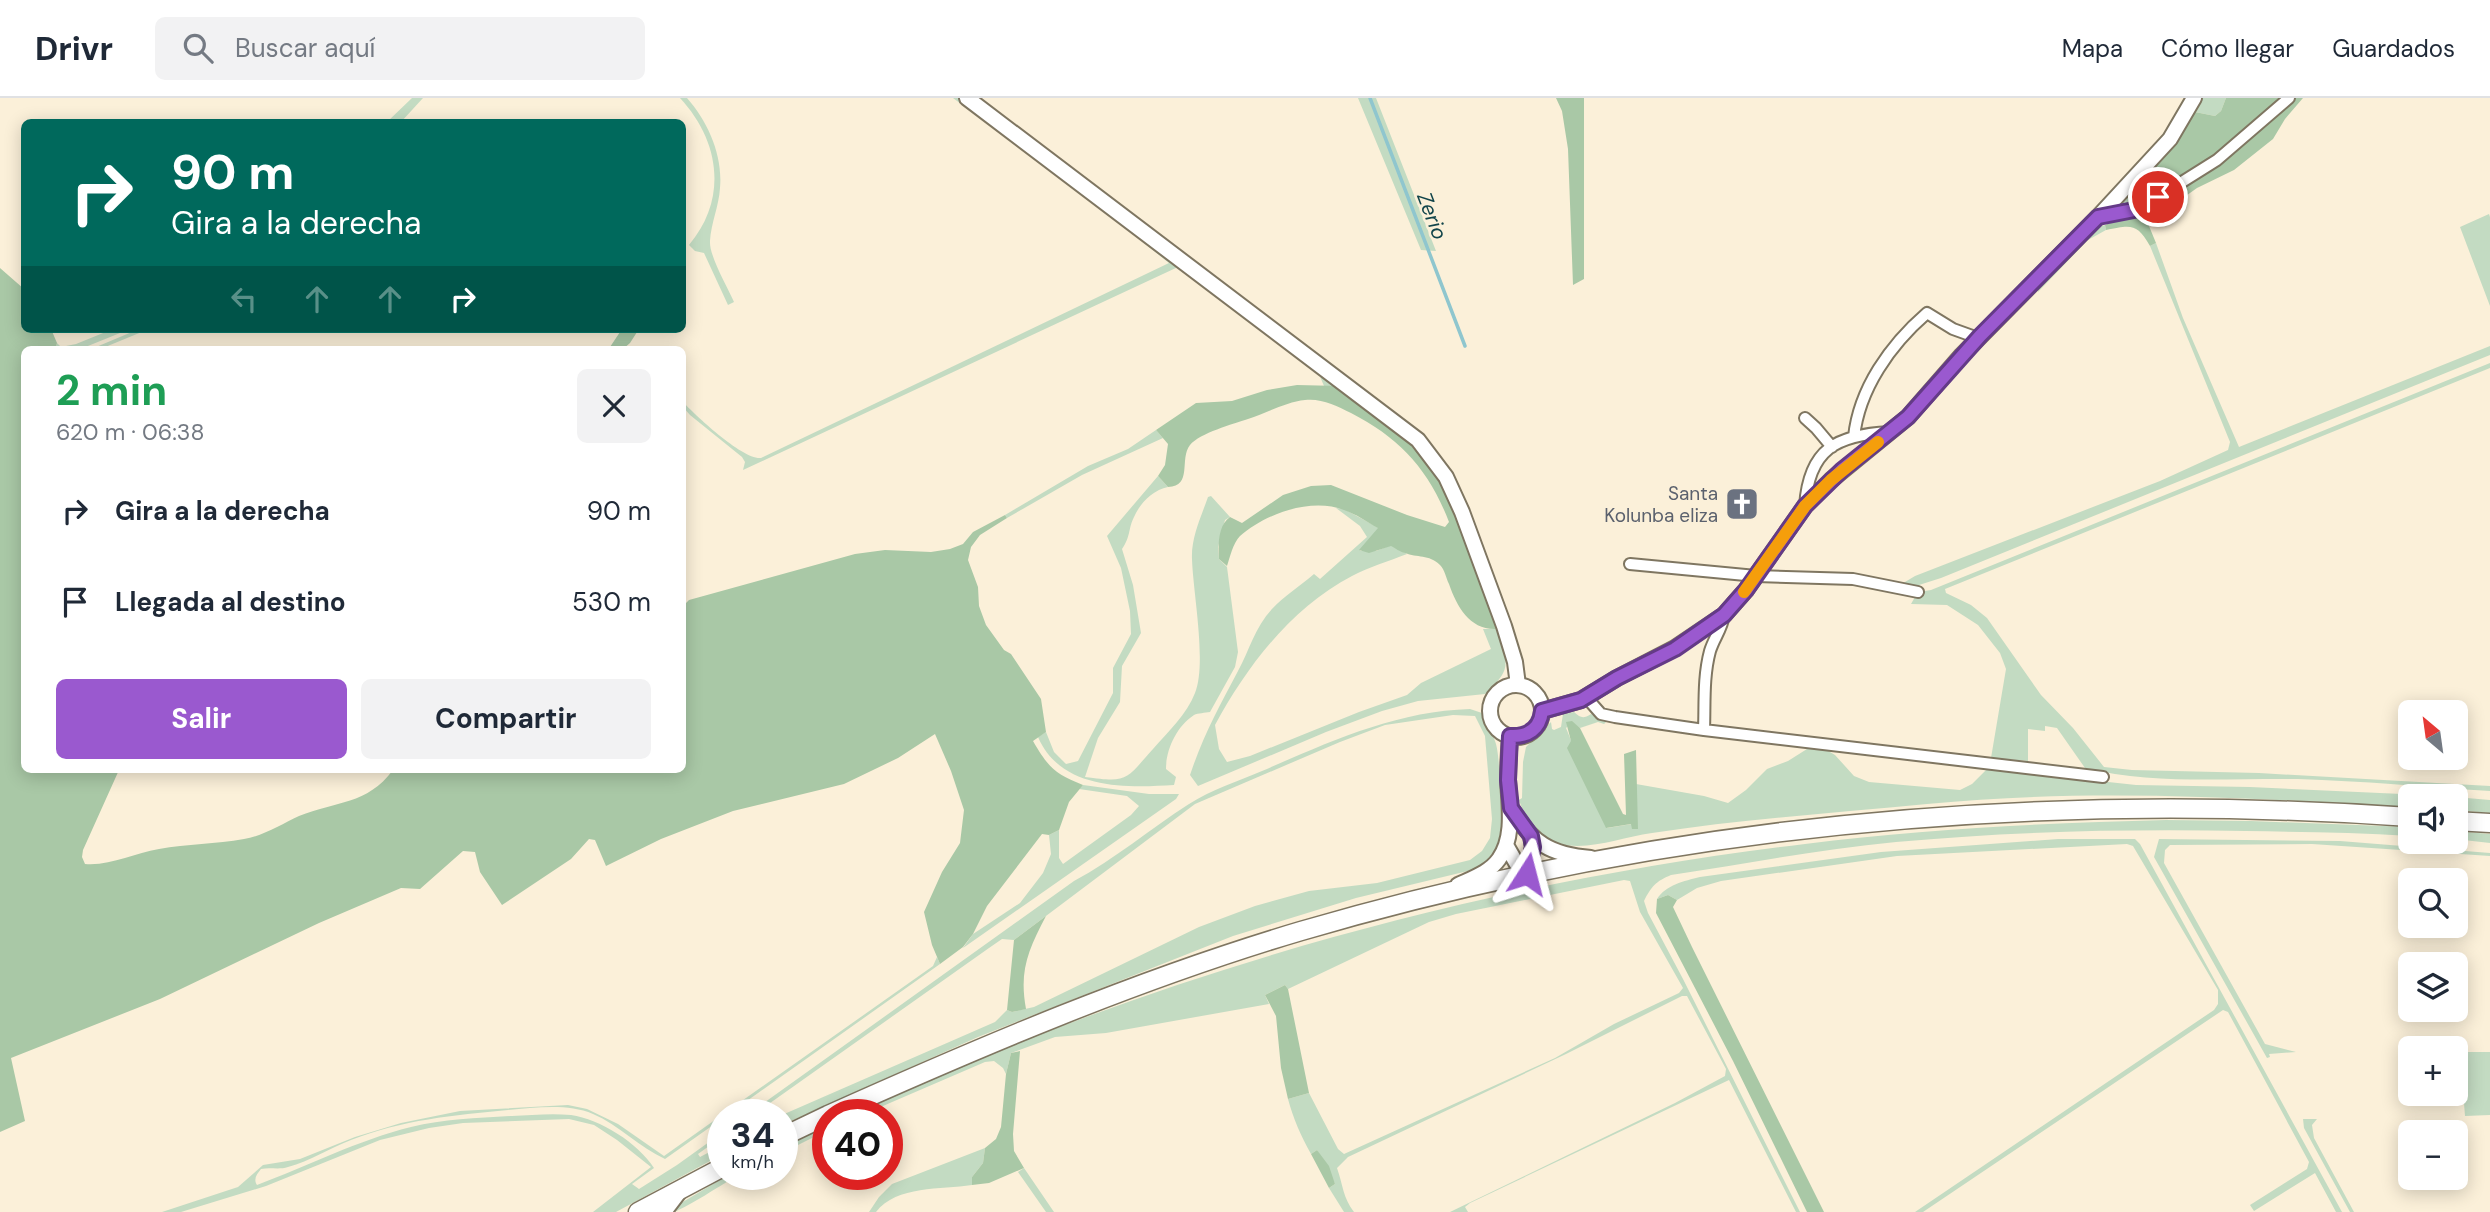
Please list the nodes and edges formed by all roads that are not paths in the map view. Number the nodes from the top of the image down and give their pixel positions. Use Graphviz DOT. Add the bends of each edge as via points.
graph roads {
  1 [pos="967,98"];
  2 [pos="2194,98"];
  3 [pos="2289,98"];
  4 [pos="2098,217"];
  5 [pos="1978,338"];
  6 [pos="1805,418"];
  7 [pos="1892,432"];
  8 [pos="1854,437"];
  9 [pos="1832,447"];
  10 [pos="1805,506"];
  11 [pos="1630,564"];
  12 [pos="1756,576"];
  13 [pos="1918,592"];
  14 [pos="1724,615"];
  15 [pos="1518,685"];
  16 [pos="1586,697"];
  17 [pos="1542,711"];
  18 [pos="1704,730"];
  19 [pos="1510,736"];
  20 [pos="2103,776"];
  21 [pos="1511,808"];
  22 [pos="2398,816"];
  23 [pos="2468,822"];
  24 [pos="2490,823"];
  25 [pos="1531,836"];
  26 [pos="1506,845"];
  27 [pos="1602,859"];
  28 [pos="1527,874"];
  29 [pos="1430,896"];
  30 [pos="864,1099"];
  31 [pos="707,1175"];
  32 [pos="683,1187"];
  33 [pos="638,1212"];
  34 [pos="664,1212"];
  1 -- 15 [label="street" via="1418,440 1446,477 1459,504 1504,626"];
  2 -- 4 [label="street" via="2170,139"];
  3 -- 4 [label="street" via="2217,160 2139,209"];
  4 -- 5 [label="street"];
  5 -- 7 [label="street"];
  5 -- 8 [label="street" via="1927,313 1895,345 1871,382 1856,418"];
  6 -- 9 [label="street"];
  7 -- 8 [label="street"];
  7 -- 10 [label="street" via="1838,473"];
  8 -- 9 [label="street"];
  9 -- 10 [label="street" via="1823,452 1807,480"];
  10 -- 12 [label="street"];
  11 -- 12 [label="street"];
  12 -- 13 [label="street" via="1853,579"];
  12 -- 14 [label="street"];
  14 -- 16 [label="street" via="1675,649"];
  14 -- 18 [label="street" via="1706,669"];
  15 -- 17 [label="street" via="1535,693"];
  15 -- 19 [label="street" via="1501,690 1491,705 1496,728"];
  16 -- 17 [label="street"];
  16 -- 18 [label="street" via="1601,714"];
  17 -- 19 [label="street" via="1535,729 1523,736"];
  18 -- 20 [label="street"];
  19 -- 21 [label="street"];
  21 -- 25 [label="street"];
  21 -- 26 [label="street"];
  22 -- 27 [label="main road" via="2114,808 2023,811 1746,835"];
  23 -- 24 [label="main road"];
  25 -- 27 [label="street" via="1567,856"];
  25 -- 28 [label="street"];
  26 -- 28 [label="street"];
  26 -- 29 [label="street" via="1484,873"];
  27 -- 28 [label="main road"];
  28 -- 29 [label="main road"];
  29 -- 30 [label="main road" via="1297,932 1147,983 989,1044"];
  31 -- 32 [label="main road"];
  32 -- 33 [label="main road"];
  32 -- 34 [label="street"];
}
